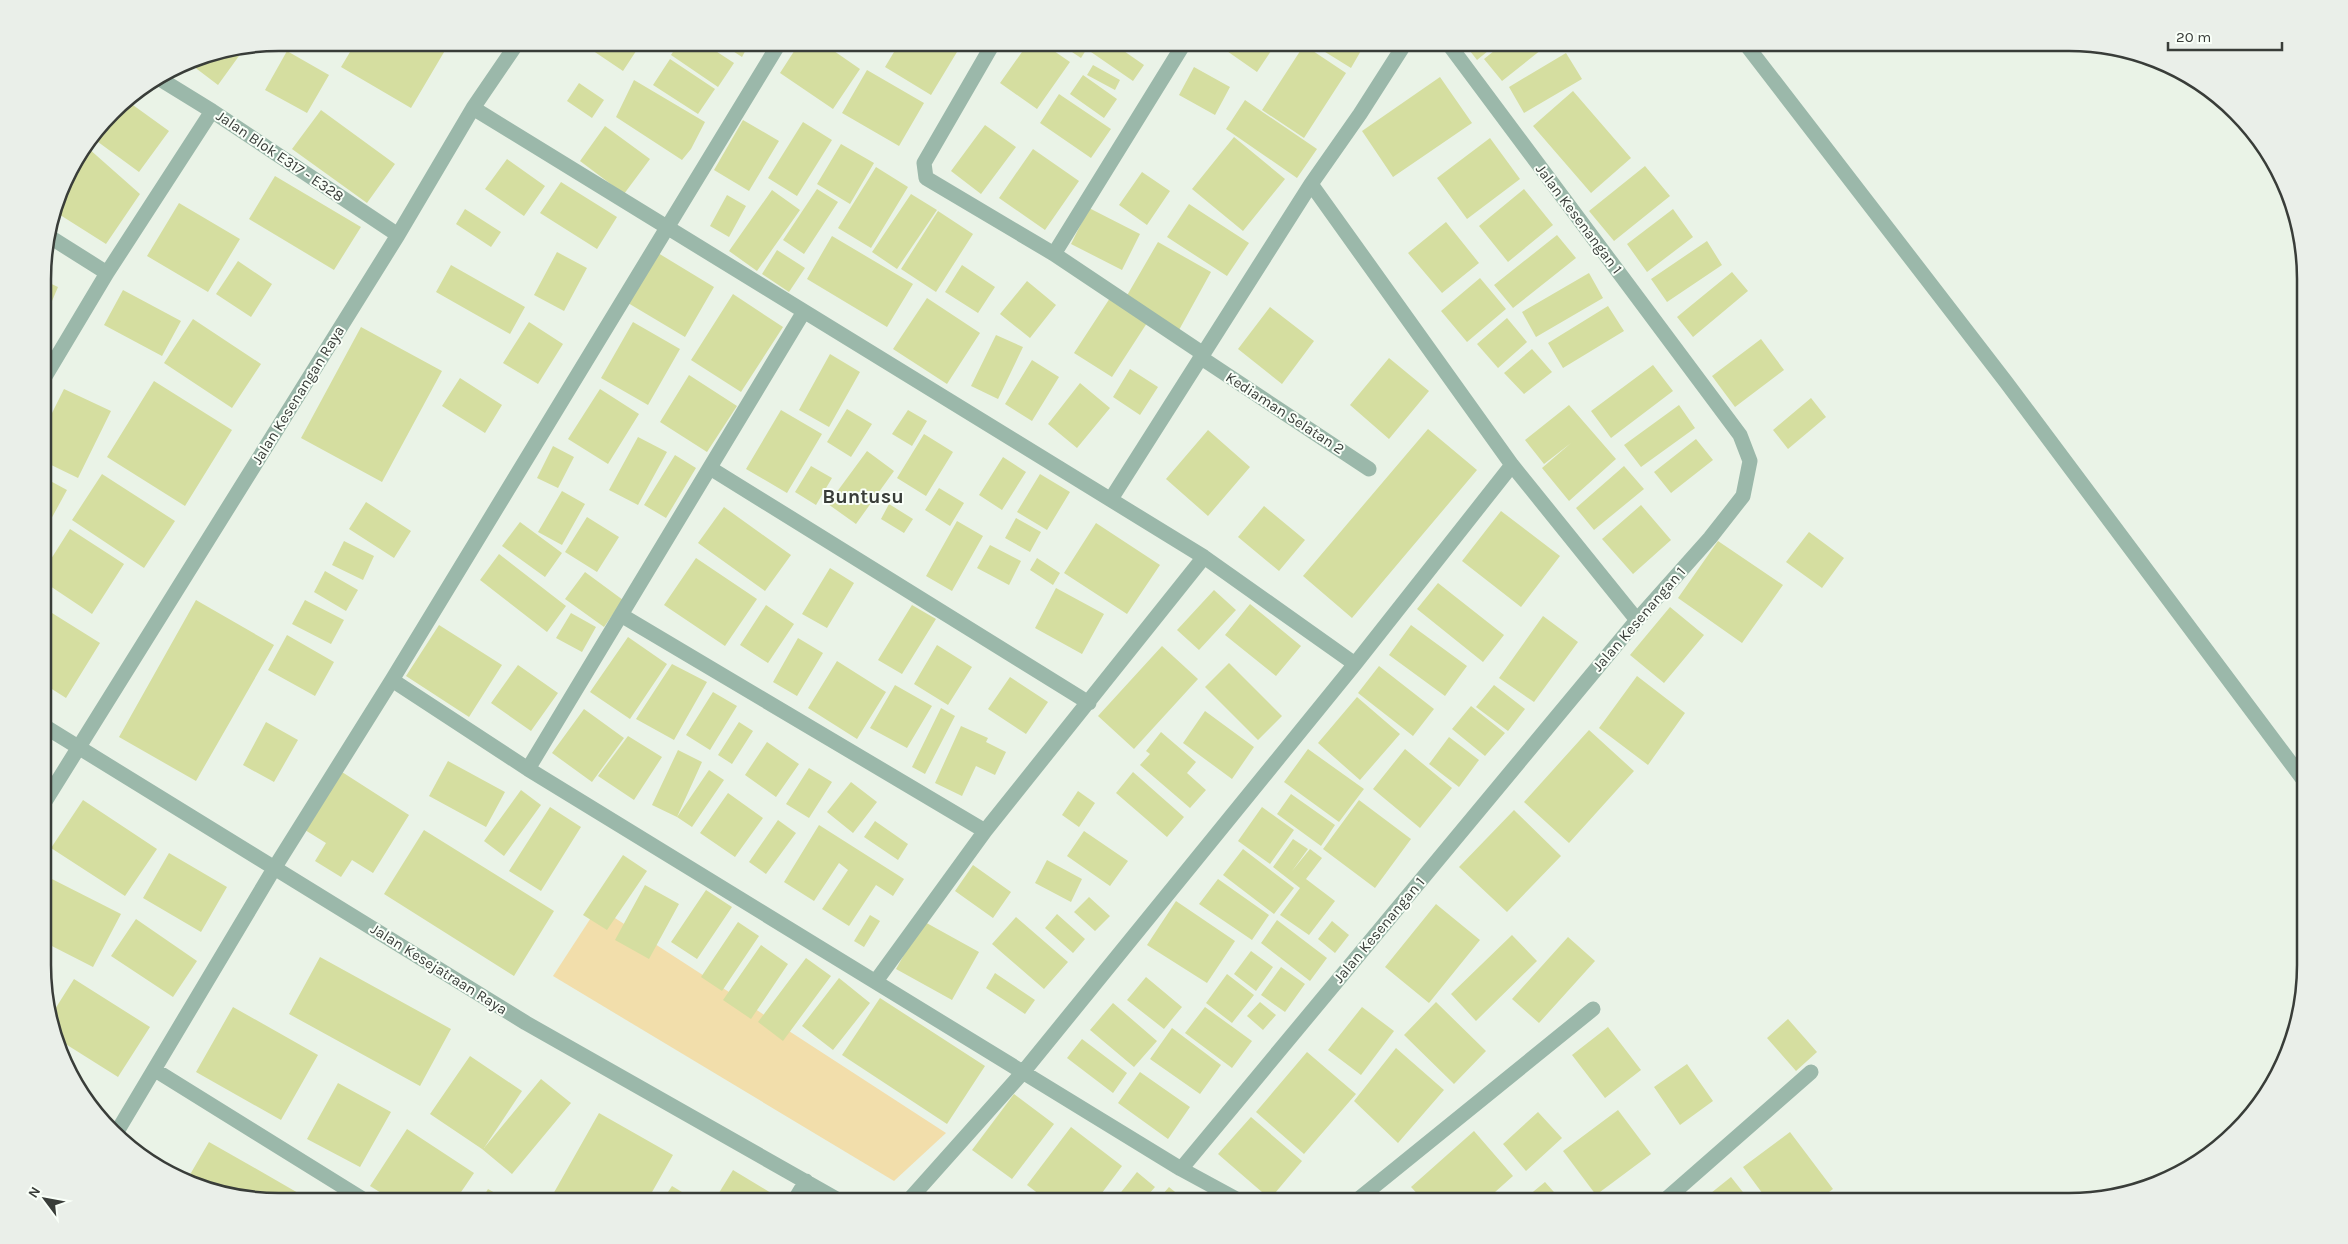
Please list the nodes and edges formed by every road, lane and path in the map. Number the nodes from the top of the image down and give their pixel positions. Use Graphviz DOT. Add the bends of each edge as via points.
graph roads {
  1 [pos="512,51"];
  2 [pos="775,51"];
  3 [pos="989,51"];
  4 [pos="1179,51"];
  5 [pos="1400,51"];
  6 [pos="1454,51"];
  7 [pos="1751,51"];
  8 [pos="165,82"];
  9 [pos="473,108"];
  10 [pos="212,111"];
  11 [pos="1311,184"];
  12 [pos="668,226"];
  13 [pos="398,236"];
  14 [pos="55,240"];
  15 [pos="1054,254"];
  16 [pos="108,273"];
  17 [pos="803,313"];
  18 [pos="1201,355"];
  19 [pos="51,367"];
  20 [pos="1512,465"];
  21 [pos="710,468"];
  22 [pos="1369,469"];
  23 [pos="1111,500"];
  24 [pos="1204,557"];
  25 [pos="621,615"];
  26 [pos="1637,620"];
  27 [pos="1355,664"];
  28 [pos="392,680"];
  29 [pos="1089,704"];
  30 [pos="51,731"];
  31 [pos="77,748"];
  32 [pos="528,769"];
  33 [pos="2297,771"];
  34 [pos="51,791"];
  35 [pos="985,831"];
  36 [pos="275,867"];
  37 [pos="876,981"];
  38 [pos="1593,1009"];
  39 [pos="155,1070"];
  40 [pos="1024,1071"];
  41 [pos="1811,1072"];
  42 [pos="120,1127"];
  43 [pos="1181,1169"];
  44 [pos="806,1181"];
  45 [pos="352,1193"];
  46 [pos="799,1193"];
  47 [pos="826,1193"];
  48 [pos="915,1193"];
  49 [pos="1225,1193"];
  50 [pos="1366,1193"];
  51 [pos="1673,1193"];
  1 -- 9 [label="street, Jalan Kesenangan Raya"];
  2 -- 12 [label="street"];
  3 -- 15 [label="street, Kediaman Selatan 2" via="931,149 924,172 926,178 946,191"];
  4 -- 15 [label="street"];
  5 -- 11 [label="street"];
  6 -- 26 [label="street, Jalan Kesenangan 1" via="1740,435 1750,461 1743,496"];
  7 -- 33 [label="street" via="2006,382"];
  8 -- 10 [label="street, Jalan Blok E317 - E328"];
  9 -- 12 [label="street"];
  9 -- 13 [label="street, Jalan Kesenangan Raya"];
  10 -- 13 [label="street, Jalan Blok E317 - E328"];
  10 -- 16 [label="street"];
  11 -- 18 [label="street"];
  11 -- 20 [label="street"];
  12 -- 17 [label="street"];
  12 -- 28 [label="street"];
  13 -- 31 [label="street, Jalan Kesenangan Raya"];
  14 -- 16 [label="street"];
  15 -- 18 [label="street, Kediaman Selatan 2"];
  16 -- 19 [label="street"];
  17 -- 21 [label="street"];
  17 -- 23 [label="street"];
  18 -- 22 [label="street, Kediaman Selatan 2"];
  18 -- 23 [label="street"];
  20 -- 26 [label="street"];
  20 -- 27 [label="street"];
  21 -- 25 [label="street"];
  21 -- 29 [label="street"];
  23 -- 24 [label="street"];
  24 -- 27 [label="street"];
  24 -- 29 [label="street"];
  25 -- 32 [label="street"];
  25 -- 35 [label="street"];
  26 -- 43 [label="street, Jalan Kesenangan 1"];
  27 -- 40 [label="street"];
  28 -- 32 [label="street"];
  28 -- 36 [label="street"];
  29 -- 35 [label="street"];
  30 -- 31 [label="street, Jalan Kesejatraan Raya"];
  31 -- 34 [label="street, Jalan Kesenangan Raya"];
  31 -- 36 [label="street, Jalan Kesejatraan Raya"];
  32 -- 37 [label="street"];
  35 -- 37 [label="street"];
  36 -- 39 [label="street"];
  36 -- 44 [label="street, Jalan Kesejatraan Raya" via="526,1023"];
  37 -- 40 [label="street"];
  38 -- 50 [label="street"];
  39 -- 42 [label="street"];
  39 -- 45 [label="street"];
  40 -- 43 [label="street"];
  40 -- 48 [label="street"];
  41 -- 51 [label="street"];
  43 -- 49 [label="street"];
  44 -- 46 [label="street"];
  44 -- 47 [label="street, Jalan Kesejatraan Raya"];
}
